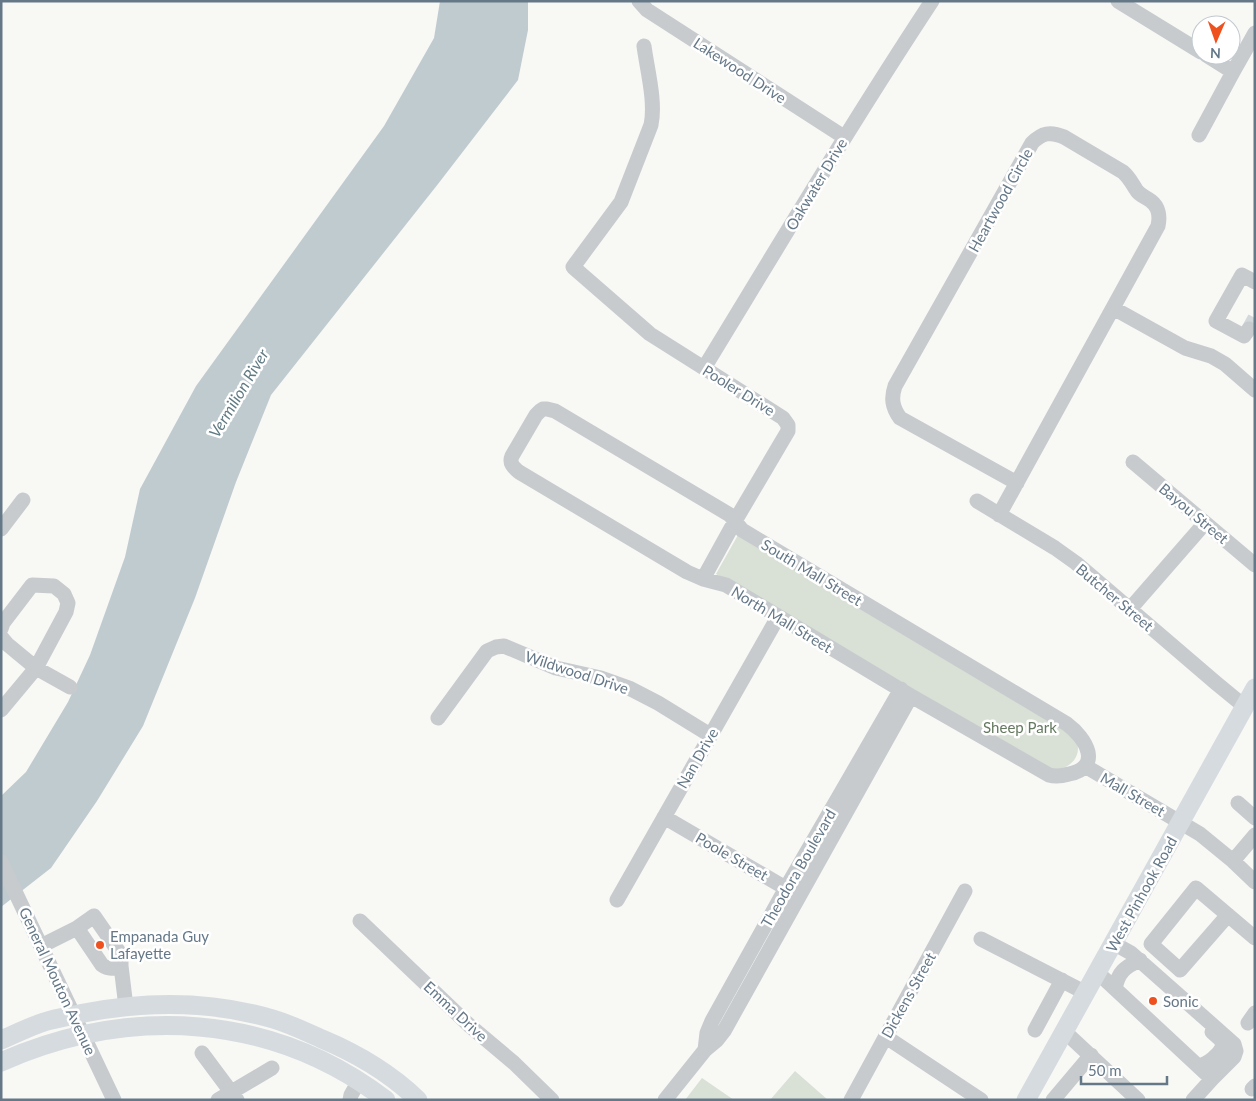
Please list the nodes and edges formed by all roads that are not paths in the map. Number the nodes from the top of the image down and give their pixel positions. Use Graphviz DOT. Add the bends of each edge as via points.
graph roads {
  1 [pos="639,1"];
  2 [pos="932,1"];
  3 [pos="1118,1"];
  4 [pos="1255,34"];
  5 [pos="644,46"];
  6 [pos="1191,46"];
  7 [pos="1222,65"];
  8 [pos="1233,72"];
  9 [pos="1199,135"];
  10 [pos="844,137"];
  11 [pos="1255,282"];
  12 [pos="1113,308"];
  13 [pos="1248,329"];
  14 [pos="704,368"];
  15 [pos="1255,390"];
  16 [pos="525,433"];
  17 [pos="1133,462"];
  18 [pos="1017,483"];
  19 [pos="23,500"];
  20 [pos="977,501"];
  21 [pos="999,515"];
  22 [pos="735,521"];
  23 [pos="1205,523"];
  24 [pos="1,529"];
  25 [pos="1255,565"];
  26 [pos="703,579"];
  27 [pos="1130,609"];
  28 [pos="778,617"];
  29 [pos="1,629"];
  30 [pos="1,636"];
  31 [pos="36,668"];
  32 [pos="70,686"];
  33 [pos="1255,688"];
  34 [pos="906,693"];
  35 [pos="1244,706"];
  36 [pos="1,710"];
  37 [pos="438,718"];
  38 [pos="710,735"];
  39 [pos="1085,766"];
  40 [pos="1238,803"];
  41 [pos="664,816"];
  42 [pos="1255,818"];
  43 [pos="1181,822"];
  44 [pos="1255,836"];
  45 [pos="1233,861"];
  46 [pos="1,862"];
  47 [pos="1255,882"];
  48 [pos="786,888"];
  49 [pos="966,891"];
  50 [pos="799,896"];
  51 [pos="617,900"];
  52 [pos="1228,915"];
  53 [pos="360,922"];
  54 [pos="77,928"];
  55 [pos="981,938"];
  56 [pos="1255,938"];
  57 [pos="1114,943"];
  58 [pos="41,946"];
  59 [pos="1140,960"];
  60 [pos="121,966"];
  61 [pos="1097,972"];
  62 [pos="1062,980"];
  63 [pos="1166,983"];
  64 [pos="1115,989"];
  65 [pos="1086,993"];
  66 [pos="126,1007"];
  67 [pos="75,1015"];
  68 [pos="1035,1030"];
  69 [pos="1064,1031"];
  70 [pos="82,1034"];
  71 [pos="886,1037"];
  72 [pos="1,1040"];
  73 [pos="705,1050"];
  74 [pos="202,1053"];
  75 [pos="1090,1055"];
  76 [pos="1,1062"];
  77 [pos="370,1063"];
  78 [pos="1201,1066"];
  79 [pos="272,1068"];
  80 [pos="1212,1079"];
  81 [pos="359,1081"];
  82 [pos="229,1097"];
  83 [pos="114,1100"];
  84 [pos="350,1100"];
  85 [pos="386,1100"];
  86 [pos="418,1100"];
  87 [pos="552,1100"];
  88 [pos="665,1100"];
  89 [pos="851,1100"];
  90 [pos="981,1100"];
  91 [pos="1026,1100"];
  92 [pos="1053,1100"];
  93 [pos="1138,1100"];
  94 [pos="1193,1100"];
  1 -- 10 [label="street, Lakewood Drive" via="646,10"];
  2 -- 10 [label="street, Oakwater Drive"];
  3 -- 6 [label="street"];
  4 -- 8 [label="street"];
  5 -- 14 [label="street, Pooler Drive" via="653,106 652,125 621,202 573,267 650,334"];
  7 -- 8 [label="street"];
  8 -- 9 [label="street"];
  10 -- 14 [label="street, Oakwater Drive"];
  11 -- 13 [label="street" via="1242,274 1216,321 1244,336"];
  12 -- 15 [label="street" via="1185,348 1225,364"];
  12 -- 18 [label="street, Heartwood Circle"];
  12 -- 18 [label="street, Heartwood Circle" via="1158,226 1158,211 1123,172 1064,137 1054,133 1038,137 892,395 900,418"];
  14 -- 22 [label="street, Pooler Drive" via="784,418 788,425 788,431"];
  16 -- 22 [label="street, South Mall Street" via="540,410 550,409 730,515"];
  16 -- 26 [label="street, North Mall Street" via="511,459 519,472"];
  17 -- 23 [label="street, Bayou Street"];
  18 -- 21 [label="street, Heartwood Circle"];
  19 -- 24 [label="street"];
  20 -- 21 [label="street, Butcher Street"];
  21 -- 27 [label="street, Butcher Street" via="1076,563"];
  22 -- 26 [label="street, Pooler Drive"];
  22 -- 39 [label="street, South Mall Street" via="742,530 1067,724 1079,734 1086,746 1088,758"];
  23 -- 25 [label="street, Bayou Street"];
  23 -- 27 [label="street"];
  26 -- 28 [label="street, North Mall Street" via="726,585"];
  27 -- 35 [label="street, Butcher Street"];
  28 -- 34 [label="street, North Mall Street"];
  28 -- 38 [label="street, Nan Drive"];
  29 -- 31 [label="street" via="2,623 32,585 54,586 64,594 68,603 66,612"];
  30 -- 31 [label="street"];
  31 -- 32 [label="street"];
  31 -- 36 [label="street"];
  33 -- 35 [label="main road, West Pinhook Road"];
  34 -- 39 [label="street, North Mall Street" via="1049,776 1078,772"];
  34 -- 48 [label="street, Theodora Boulevard"];
  34 -- 50 [label="street, Theodora Boulevard"];
  35 -- 43 [label="main road, West Pinhook Road"];
  37 -- 38 [label="street, Wildwood Drive" via="487,651 504,646 556,668 629,688"];
  38 -- 41 [label="street, Nan Drive"];
  39 -- 43 [label="street, Mall Street"];
  40 -- 42 [label="street"];
  41 -- 48 [label="street, Poole Street"];
  41 -- 51 [label="street, Nan Drive"];
  43 -- 45 [label="street, Mall Street"];
  43 -- 57 [label="main road, West Pinhook Road"];
  44 -- 45 [label="street"];
  45 -- 47 [label="street, Mall Street"];
  46 -- 58 [label="street, General Mouton Avenue"];
  48 -- 50 [label="street, Poole Street"];
  48 -- 73 [label="street, Theodora Boulevard" via="712,1021"];
  49 -- 71 [label="street, Dickens Street"];
  50 -- 73 [label="street, Theodora Boulevard" via="724,1031"];
  52 -- 52 [label="street" via="1196,888 1151,944 1180,970"];
  52 -- 56 [label="street"];
  53 -- 87 [label="street, Emma Drive"];
  54 -- 58 [label="street"];
  54 -- 60 [label="street" via="102,965 107,968"];
  54 -- 60 [label="street" via="94,916 122,955"];
  55 -- 62 [label="street"];
  57 -- 59 [label="street"];
  57 -- 61 [label="main road, West Pinhook Road"];
  58 -- 67 [label="street, General Mouton Avenue"];
  59 -- 63 [label="street"];
  59 -- 64 [label="street" via="1123,970"];
  60 -- 66 [label="street"];
  61 -- 64 [label="street"];
  61 -- 65 [label="main road, West Pinhook Road"];
  62 -- 65 [label="street"];
  62 -- 68 [label="street"];
  63 -- 78 [label="street" via="1172,994 1221,1040 1221,1050"];
  63 -- 80 [label="street" via="1234,1044 1234,1057"];
  64 -- 78 [label="street"];
  65 -- 69 [label="main road, West Pinhook Road"];
  66 -- 67 [label="main road"];
  66 -- 77 [label="main road" via="211,1007 273,1019 306,1031"];
  67 -- 70 [label="street, General Mouton Avenue"];
  67 -- 72 [label="main road" via="44,1022"];
  69 -- 75 [label="street"];
  69 -- 91 [label="main road, West Pinhook Road"];
  70 -- 76 [label="main road" via="48,1043"];
  70 -- 81 [label="main road" via="157,1024 230,1031 302,1052"];
  70 -- 83 [label="street, General Mouton Avenue"];
  71 -- 89 [label="street, Dickens Street"];
  71 -- 90 [label="street"];
  73 -- 88 [label="street, Theodora Boulevard"];
  74 -- 82 [label="street"];
  75 -- 92 [label="street"];
  75 -- 93 [label="street"];
  77 -- 81 [label="main road"];
  77 -- 86 [label="main road" via="391,1076"];
  78 -- 80 [label="street"];
  79 -- 82 [label="street"];
  80 -- 94 [label="street"];
  81 -- 84 [label="street"];
  81 -- 85 [label="main road"];
}
